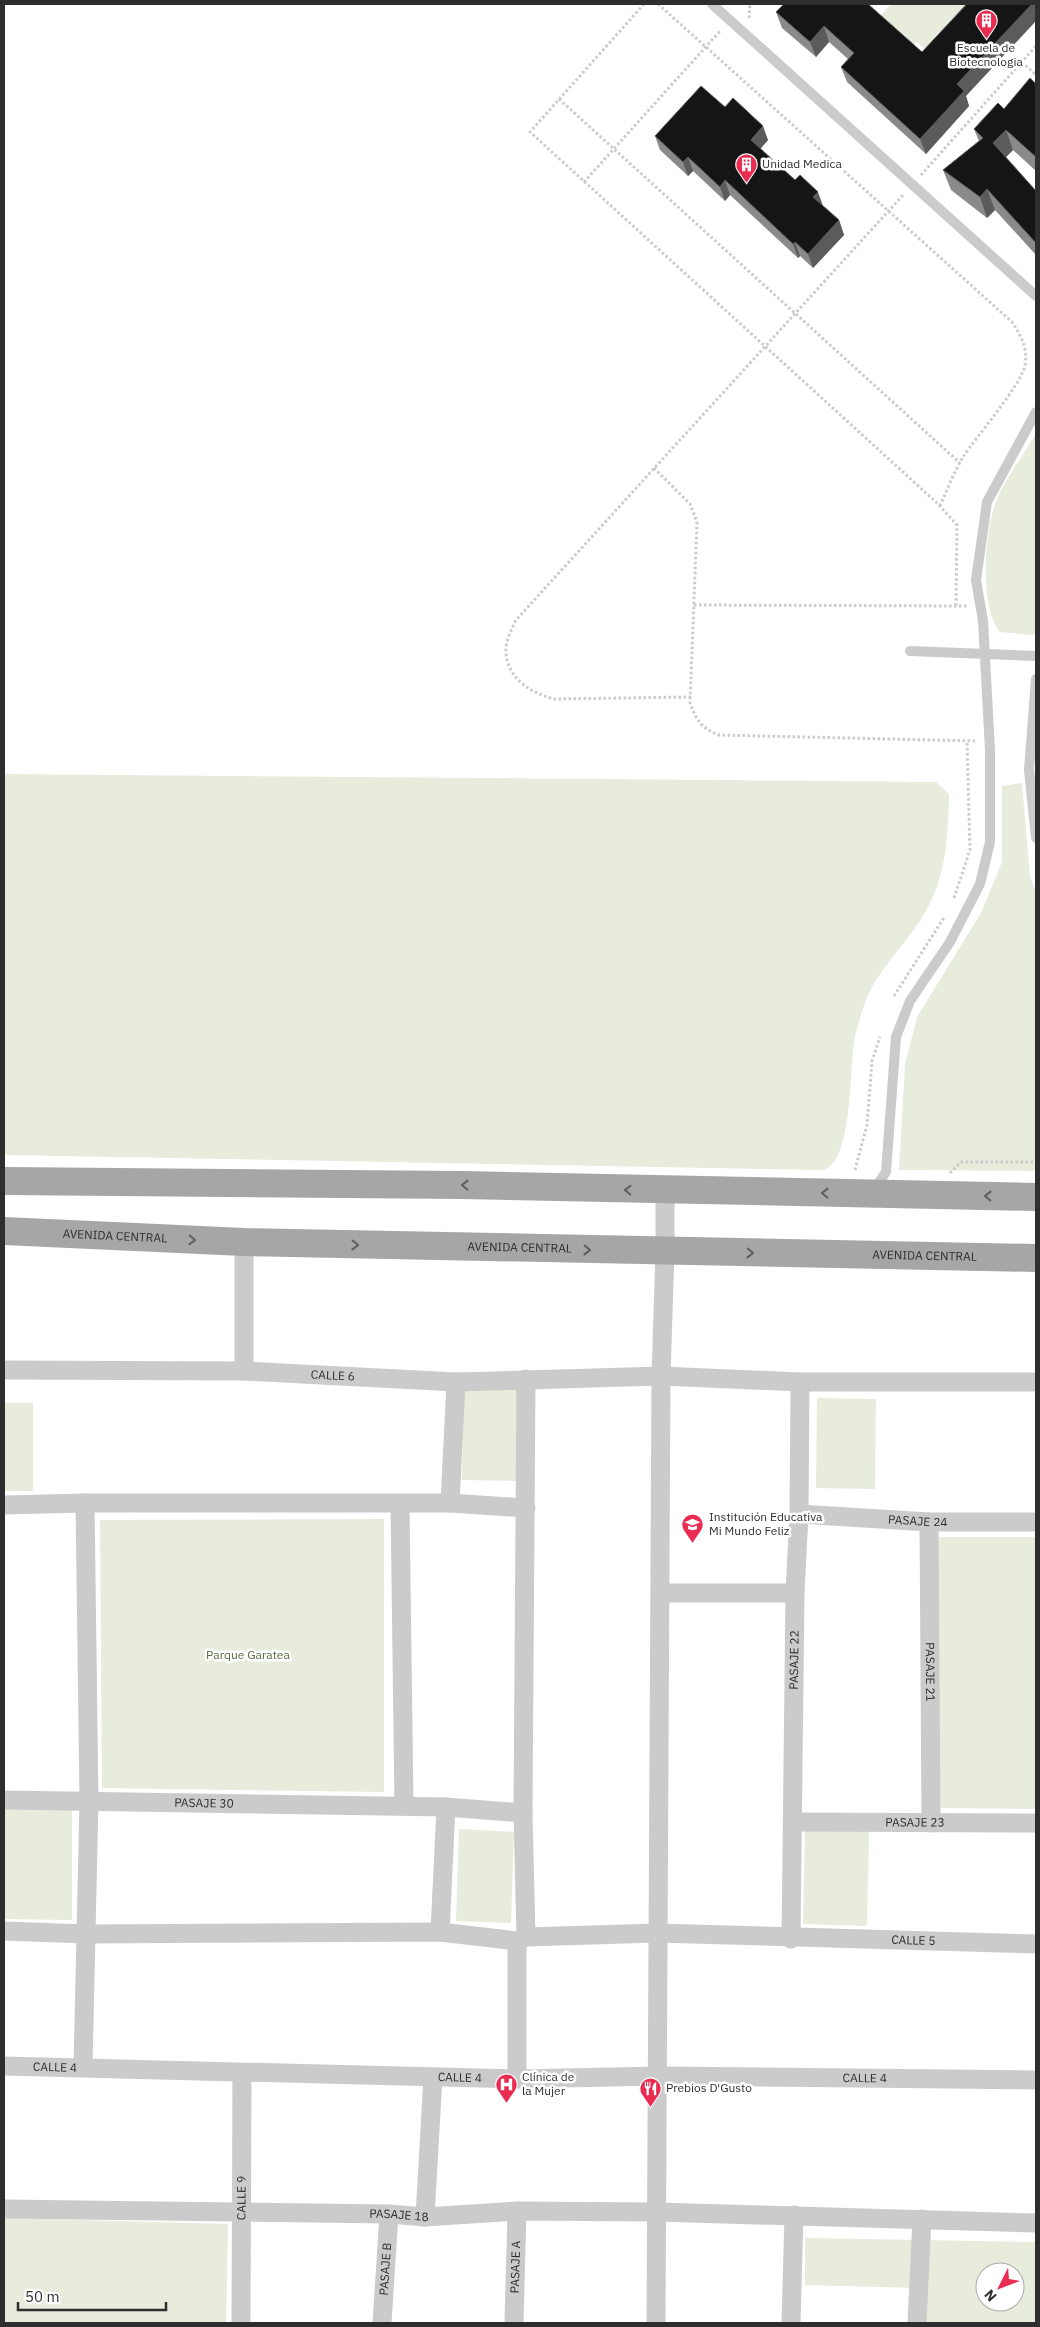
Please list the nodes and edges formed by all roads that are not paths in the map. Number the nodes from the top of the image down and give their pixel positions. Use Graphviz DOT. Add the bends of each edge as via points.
graph roads {
  1 [pos="712,4"];
  2 [pos="1036,296"];
  3 [pos="1036,412"];
  4 [pos="910,651"];
  5 [pos="985,654"];
  6 [pos="1036,656"];
  7 [pos="1036,679"];
  8 [pos="1036,838"];
  9 [pos="4,1181"];
  10 [pos="862,1184"];
  11 [pos="665,1190"];
  12 [pos="1036,1197"];
  13 [pos="4,1231"];
  14 [pos="244,1242"];
  15 [pos="665,1251"];
  16 [pos="1036,1258"];
  17 [pos="4,1370"];
  18 [pos="244,1371"];
  19 [pos="661,1376"];
  20 [pos="526,1379"];
  21 [pos="456,1382"];
  22 [pos="800,1382"];
  23 [pos="1036,1382"];
  24 [pos="85,1503"];
  25 [pos="450,1503"];
  26 [pos="400,1504"];
  27 [pos="4,1505"];
  28 [pos="526,1508"];
  29 [pos="799,1514"];
  30 [pos="929,1522"];
  31 [pos="1036,1522"];
  32 [pos="661,1593"];
  33 [pos="794,1593"];
  34 [pos="4,1800"];
  35 [pos="89,1800"];
  36 [pos="404,1806"];
  37 [pos="446,1807"];
  38 [pos="523,1813"];
  39 [pos="794,1822"];
  40 [pos="1036,1823"];
  41 [pos="931,1824"];
  42 [pos="4,1931"];
  43 [pos="440,1932"];
  44 [pos="657,1933"];
  45 [pos="86,1934"];
  46 [pos="521,1939"];
  47 [pos="791,1939"];
  48 [pos="1036,1944"];
  49 [pos="4,2066"];
  50 [pos="83,2067"];
  51 [pos="242,2073"];
  52 [pos="659,2076"];
  53 [pos="433,2077"];
  54 [pos="517,2079"];
  55 [pos="1036,2080"];
  56 [pos="4,2209"];
  57 [pos="517,2211"];
  58 [pos="242,2212"];
  59 [pos="656,2212"];
  60 [pos="389,2214"];
  61 [pos="794,2215"];
  62 [pos="425,2217"];
  63 [pos="922,2219"];
  64 [pos="1036,2222"];
  65 [pos="241,2323"];
  66 [pos="382,2323"];
  67 [pos="514,2323"];
  68 [pos="656,2323"];
  69 [pos="791,2323"];
  70 [pos="917,2323"];
  1 -- 2 [label="lane"];
  3 -- 5 [label="lane" via="987,502 976,580"];
  4 -- 5 [label="lane"];
  5 -- 6 [label="lane"];
  5 -- 10 [label="lane" via="990,842 980,884 950,942 910,1001 896,1037 886,1172"];
  7 -- 8 [label="lane" via="1029,770"];
  11 -- 9 [label="main road, one-way"];
  10 -- 11 [label="main road, one-way"];
  12 -- 10 [label="main road, one-way"];
  11 -- 15 [label="street"];
  13 -- 14 [label="main road, AVENIDA CENTRAL, one-way"];
  14 -- 15 [label="main road, AVENIDA CENTRAL, one-way"];
  14 -- 18 [label="street"];
  15 -- 16 [label="main road, AVENIDA CENTRAL, one-way"];
  15 -- 19 [label="street"];
  17 -- 18 [label="street, CALLE 6"];
  18 -- 21 [label="street, CALLE 6"];
  19 -- 20 [label="street, CALLE 6"];
  19 -- 22 [label="street, CALLE 6"];
  19 -- 32 [label="street"];
  20 -- 21 [label="street, CALLE 6"];
  20 -- 28 [label="street"];
  21 -- 25 [label="street"];
  22 -- 23 [label="street, CALLE 6"];
  22 -- 29 [label="street, PASAJE 22"];
  24 -- 26 [label="street"];
  24 -- 27 [label="street"];
  24 -- 35 [label="street"];
  25 -- 26 [label="street"];
  25 -- 28 [label="street"];
  26 -- 36 [label="street"];
  28 -- 38 [label="street"];
  29 -- 30 [label="street, PASAJE 24"];
  29 -- 33 [label="street, PASAJE 22"];
  30 -- 31 [label="street, PASAJE 24"];
  30 -- 41 [label="street, PASAJE 21"];
  32 -- 33 [label="street"];
  32 -- 44 [label="street"];
  33 -- 39 [label="street, PASAJE 22"];
  34 -- 35 [label="street, PASAJE 30"];
  35 -- 36 [label="street, PASAJE 30"];
  35 -- 45 [label="street"];
  36 -- 37 [label="street, PASAJE 30"];
  37 -- 38 [label="street, PASAJE 30"];
  37 -- 43 [label="street"];
  38 -- 46 [label="street"];
  39 -- 41 [label="street, PASAJE 23"];
  39 -- 47 [label="street, PASAJE 22"];
  40 -- 41 [label="street, PASAJE 23"];
  42 -- 45 [label="street, CALLE 5"];
  43 -- 45 [label="street, CALLE 5"];
  43 -- 46 [label="street, CALLE 5"];
  44 -- 46 [label="street, CALLE 5"];
  44 -- 47 [label="street, CALLE 5"];
  44 -- 52 [label="street"];
  45 -- 50 [label="street"];
  46 -- 54 [label="street"];
  47 -- 48 [label="street, CALLE 5"];
  49 -- 50 [label="street, CALLE 4"];
  50 -- 51 [label="street, CALLE 4"];
  51 -- 53 [label="street, CALLE 4"];
  51 -- 58 [label="street, CALLE 9"];
  52 -- 54 [label="street, CALLE 4"];
  52 -- 55 [label="street, CALLE 4"];
  52 -- 59 [label="street"];
  53 -- 54 [label="street, CALLE 4"];
  53 -- 62 [label="street"];
  56 -- 58 [label="street, PASAJE 18"];
  57 -- 59 [label="street, PASAJE 18"];
  57 -- 62 [label="street, PASAJE 18"];
  57 -- 67 [label="street, PASAJE A"];
  58 -- 60 [label="street, PASAJE 18"];
  58 -- 65 [label="street, CALLE 9"];
  59 -- 61 [label="street, PASAJE 18"];
  59 -- 68 [label="street"];
  60 -- 62 [label="street, PASAJE 18"];
  60 -- 66 [label="street, PASAJE B"];
  61 -- 63 [label="street, PASAJE 18"];
  61 -- 69 [label="street"];
  63 -- 64 [label="street, PASAJE 18"];
  63 -- 70 [label="street"];
}
